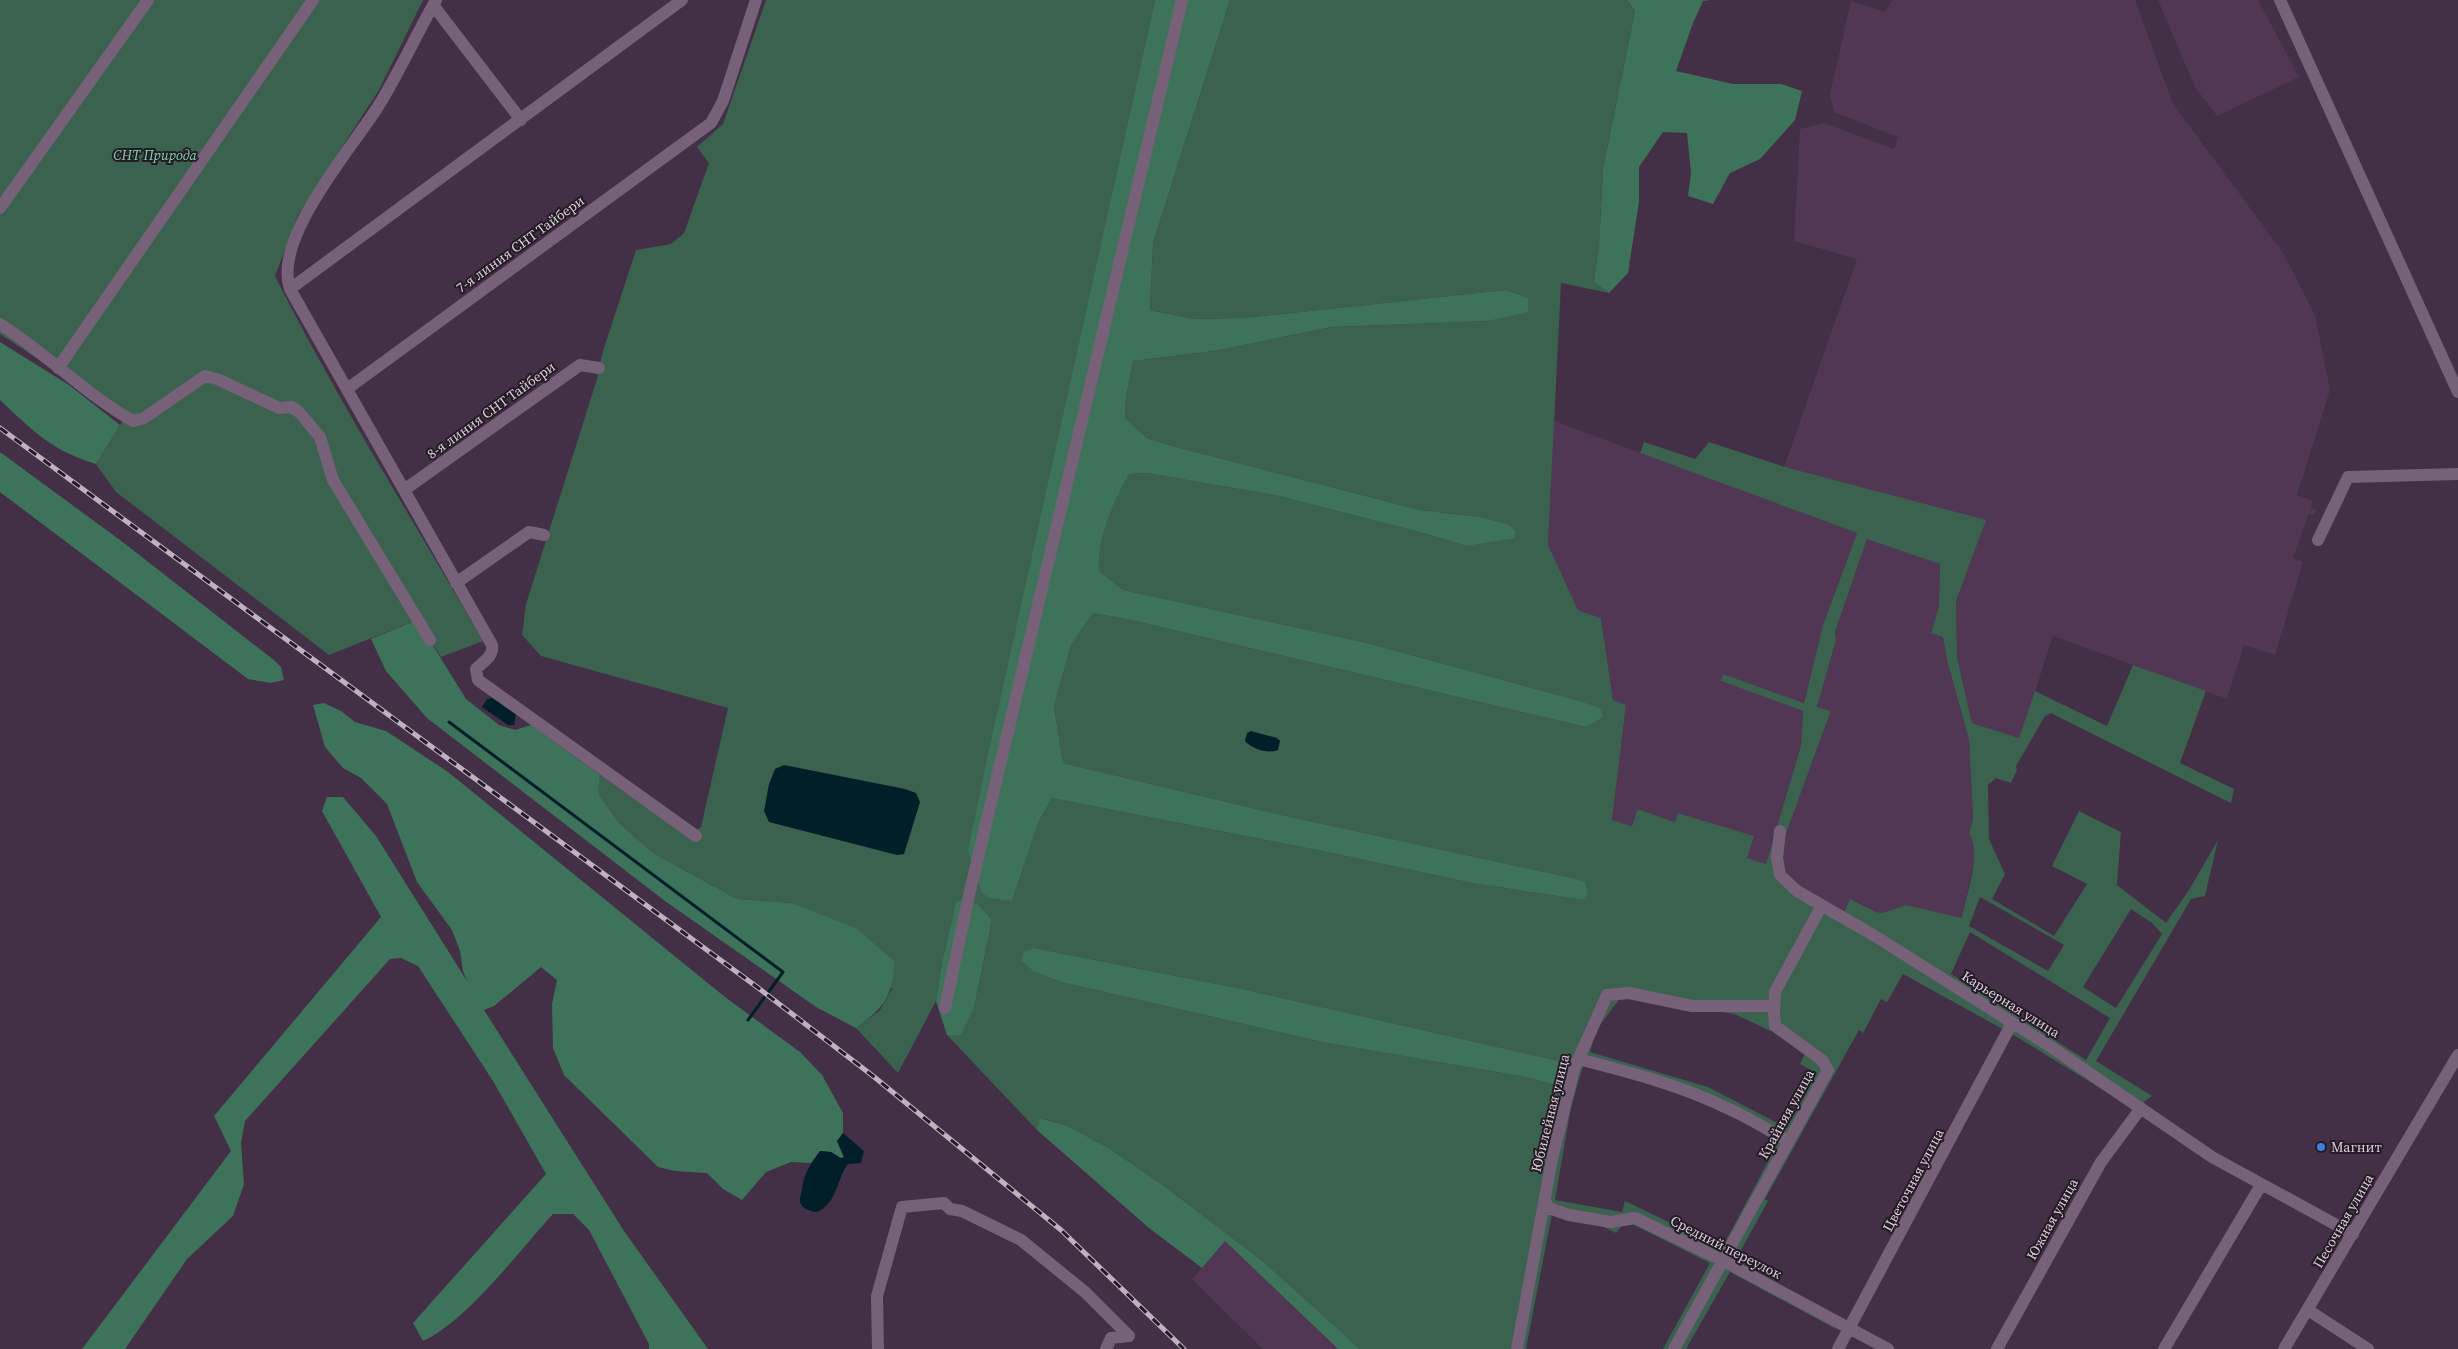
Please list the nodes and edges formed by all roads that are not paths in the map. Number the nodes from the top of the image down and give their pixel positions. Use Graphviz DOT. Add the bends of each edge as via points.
graph roads {
  1 [pos="148,0"];
  2 [pos="313,0"];
  3 [pos="682,0"];
  4 [pos="756,0"];
  5 [pos="1182,0"];
  6 [pos="2280,0"];
  7 [pos="434,2"];
  8 [pos="521,120"];
  9 [pos="0,208"];
  10 [pos="290,289"];
  11 [pos="0,324"];
  12 [pos="58,368"];
  13 [pos="599,368"];
  14 [pos="347,390"];
  15 [pos="2458,392"];
  16 [pos="2458,474"];
  17 [pos="404,490"];
  18 [pos="544,535"];
  19 [pos="2318,540"];
  20 [pos="456,583"];
  21 [pos="430,640"];
  22 [pos="1780,831"];
  23 [pos="696,836"];
  24 [pos="1820,907"];
  25 [pos="1774,1006"];
  26 [pos="945,1008"];
  27 [pos="2012,1023"];
  28 [pos="2458,1056"];
  29 [pos="1578,1059"];
  30 [pos="2141,1108"];
  31 [pos="1788,1141"];
  32 [pos="2261,1185"];
  33 [pos="1545,1201"];
  34 [pos="2353,1234"];
  35 [pos="1722,1260"];
  36 [pos="2308,1310"];
  37 [pos="1850,1328"];
  38 [pos="878,1349"];
  39 [pos="1106,1349"];
  40 [pos="1517,1349"];
  41 [pos="1674,1349"];
  42 [pos="1838,1349"];
  43 [pos="1888,1349"];
  44 [pos="1996,1349"];
  45 [pos="2164,1349"];
  46 [pos="2284,1349"];
  47 [pos="2368,1349"];
  1 -- 9 [label="street"];
  2 -- 12 [label="street"];
  3 -- 8 [label="street"];
  4 -- 14 [label="street, 7-я линия СНТ Тайбери" via="723,101 711,123"];
  5 -- 26 [label="street" via="974,872"];
  6 -- 15 [label="street"];
  7 -- 8 [label="street"];
  7 -- 10 [label="street" via="380,104 307,212 291,252 286,278"];
  8 -- 10 [label="street"];
  10 -- 14 [label="street"];
  11 -- 12 [label="street"];
  12 -- 21 [label="street" via="132,422 144,418 205,376 279,408 292,407 299,412 320,437 333,480"];
  13 -- 17 [label="street, 8-я линия СНТ Тайбери" via="580,365"];
  14 -- 17 [label="street"];
  16 -- 19 [label="street" via="2348,477"];
  17 -- 20 [label="street"];
  18 -- 20 [label="street" via="529,532"];
  20 -- 23 [label="street" via="492,645 488,658 476,669 478,680"];
  22 -- 24 [label="street, Карьерная улица" via="1777,858 1780,875"];
  24 -- 25 [label="street, Крайняя улица" via="1775,992"];
  24 -- 27 [label="street, Карьерная улица" via="1875,936"];
  25 -- 29 [label="street, Юбилейная улица" via="1692,1006 1629,993 1607,995"];
  25 -- 31 [label="street, Крайняя улица" via="1776,1026 1822,1060 1828,1070"];
  27 -- 30 [label="street, Карьерная улица"];
  27 -- 37 [label="street, Цветочная улица"];
  28 -- 34 [label="street, Песочная улица"];
  29 -- 31 [label="street" via="1642,1075 1687,1091 1728,1108"];
  29 -- 33 [label="street, Юбилейная улица" via="1552,1159"];
  30 -- 32 [label="street, Карьерная улица"];
  30 -- 44 [label="street, Южная улица" via="2101,1162"];
  31 -- 35 [label="street, Крайняя улица"];
  32 -- 34 [label="street, Карьерная улица"];
  32 -- 45 [label="street"];
  33 -- 35 [label="street, Средний переулок" via="1549,1208 1569,1215 1611,1222 1635,1218"];
  33 -- 40 [label="street, Юбилейная улица"];
  34 -- 36 [label="street, Песочная улица"];
  35 -- 37 [label="street, Средний переулок"];
  35 -- 41 [label="street, Крайняя улица"];
  36 -- 46 [label="street, Песочная улица"];
  36 -- 47 [label="street"];
  37 -- 42 [label="street, Цветочная улица"];
  37 -- 43 [label="street, Средний переулок"];
  38 -- 39 [label="street" via="878,1296 902,1207 944,1203 950,1209 962,1211 1021,1240 1080,1286 1129,1336 1111,1338"];
}
